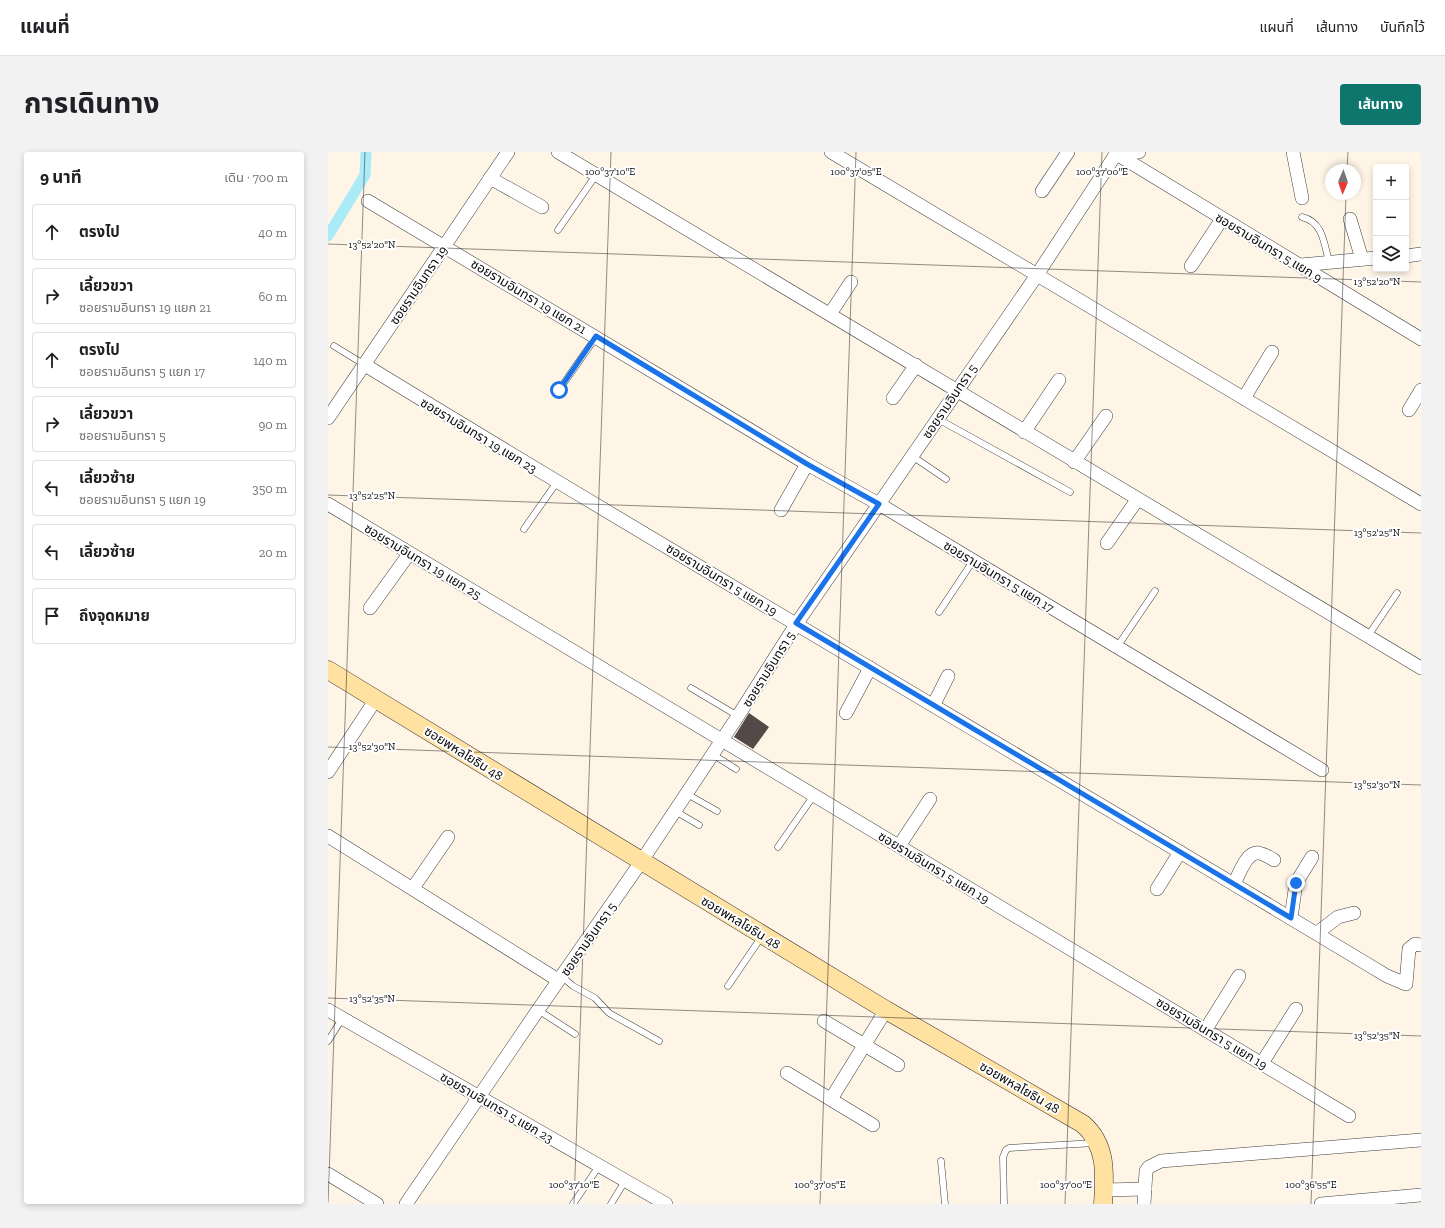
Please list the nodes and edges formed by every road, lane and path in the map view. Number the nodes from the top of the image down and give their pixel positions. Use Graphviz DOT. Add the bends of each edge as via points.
graph roads {
  1 [pos="508,152"];
  2 [pos="558,152"];
  3 [pos="832,152"];
  4 [pos="1068,152"];
  5 [pos="1139,152"];
  6 [pos="1293,152"];
  7 [pos="1115,153"];
  8 [pos="596,174"];
  9 [pos="490,178"];
  10 [pos="1042,191"];
  11 [pos="1302,198"];
  12 [pos="368,201"];
  13 [pos="542,207"];
  14 [pos="1302,217"];
  15 [pos="1222,219"];
  16 [pos="1350,219"];
  17 [pos="558,230"];
  18 [pos="444,246"];
  19 [pos="1421,254"];
  20 [pos="1409,256"];
  21 [pos="1373,258"];
  22 [pos="1362,259"];
  23 [pos="1329,262"];
  24 [pos="1301,265"];
  25 [pos="1191,266"];
  26 [pos="1037,275"];
  27 [pos="851,282"];
  28 [pos="830,314"];
  29 [pos="596,336"];
  30 [pos="1421,339"];
  31 [pos="334,346"];
  32 [pos="1272,352"];
  33 [pos="364,365"];
  34 [pos="916,365"];
  35 [pos="1059,380"];
  36 [pos="675,385"];
  37 [pos="559,390"];
  38 [pos="956,390"];
  39 [pos="1421,390"];
  40 [pos="893,398"];
  41 [pos="1244,398"];
  42 [pos="1409,410"];
  43 [pos="1106,416"];
  44 [pos="328,418"];
  45 [pos="938,418"];
  46 [pos="1024,432"];
  47 [pos="912,456"];
  48 [pos="1074,462"];
  49 [pos="807,464"];
  50 [pos="946,478"];
  51 [pos="557,482"];
  52 [pos="1070,492"];
  53 [pos="1137,500"];
  54 [pos="328,504"];
  55 [pos="595,504"];
  56 [pos="879,504"];
  57 [pos="1421,504"];
  58 [pos="781,510"];
  59 [pos="524,529"];
  60 [pos="1107,543"];
  61 [pos="409,554"];
  62 [pos="972,560"];
  63 [pos="1155,591"];
  64 [pos="1397,593"];
  65 [pos="370,608"];
  66 [pos="939,612"];
  67 [pos="518,618"];
  68 [pos="796,623"];
  69 [pos="1368,637"];
  70 [pos="1117,647"];
  71 [pos="870,668"];
  72 [pos="1421,668"];
  73 [pos="328,670"];
  74 [pos="948,676"];
  75 [pos="691,688"];
  76 [pos="376,699"];
  77 [pos="934,704"];
  78 [pos="846,713"];
  79 [pos="738,716"];
  80 [pos="722,740"];
  81 [pos="712,754"];
  82 [pos="736,769"];
  83 [pos="1322,770"];
  84 [pos="328,772"];
  85 [pos="687,794"];
  86 [pos="814,795"];
  87 [pos="930,798"];
  88 [pos="675,811"];
  89 [pos="717,811"];
  90 [pos="700,825"];
  91 [pos="328,836"];
  92 [pos="448,837"];
  93 [pos="899,846"];
  94 [pos="778,847"];
  95 [pos="1180,852"];
  96 [pos="1312,857"];
  97 [pos="1274,860"];
  98 [pos="641,862"];
  99 [pos="1234,884"];
  100 [pos="413,888"];
  101 [pos="1157,889"];
  102 [pos="1354,913"];
  103 [pos="1291,918"];
  104 [pos="1317,934"];
  105 [pos="762,935"];
  106 [pos="1421,945"];
  107 [pos="1239,976"];
  108 [pos="560,978"];
  109 [pos="728,986"];
  110 [pos="1296,1009"];
  111 [pos="328,1010"];
  112 [pos="538,1010"];
  113 [pos="886,1010"];
  114 [pos="342,1019"];
  115 [pos="824,1021"];
  116 [pos="1206,1029"];
  117 [pos="575,1034"];
  118 [pos="328,1041"];
  119 [pos="659,1041"];
  120 [pos="864,1046"];
  121 [pos="1262,1063"];
  122 [pos="898,1064"];
  123 [pos="787,1074"];
  124 [pos="478,1097"];
  125 [pos="831,1100"];
  126 [pos="1349,1116"];
  127 [pos="873,1125"];
  128 [pos="1421,1140"];
  129 [pos="1099,1143"];
  130 [pos="942,1161"];
  131 [pos="599,1166"];
  132 [pos="328,1174"];
  133 [pos="625,1181"];
  134 [pos="1145,1189"];
  135 [pos="1421,1195"];
  136 [pos="1103,1200"];
  137 [pos="377,1204"];
  138 [pos="406,1204"];
  139 [pos="573,1204"];
  140 [pos="611,1204"];
  141 [pos="666,1204"];
  142 [pos="945,1204"];
  143 [pos="1004,1204"];
  144 [pos="1144,1204"];
  145 [pos="1320,1204"];
  1 -- 9 [label="street, ซอยรามอินทรา 19"];
  2 -- 8 [label="street"];
  3 -- 26 [label="street"];
  4 -- 10 [label="street"];
  5 -- 7 [label="street"];
  6 -- 11 [label="street"];
  7 -- 15 [label="street, ซอยรามอินทรา 5 แยก 9"];
  7 -- 26 [label="street, ซอยรามอินทรา 5"];
  8 -- 17 [label="lane"];
  8 -- 28 [label="street"];
  9 -- 13 [label="street"];
  9 -- 18 [label="street, ซอยรามอินทรา 19"];
  12 -- 18 [label="street, ซอยรามอินทรา 19 แยก 21"];
  14 -- 23 [label="lane" via="1310,219 1320,229"];
  15 -- 24 [label="street, ซอยรามอินทรา 5 แยก 9"];
  15 -- 25 [label="street"];
  16 -- 22 [label="street"];
  18 -- 29 [label="street, ซอยรามอินทรา 19 แยก 21"];
  18 -- 33 [label="street, ซอยรามอินทรา 19"];
  19 -- 20 [label="street"];
  21 -- 22 [label="street"];
  22 -- 23 [label="street"];
  23 -- 24 [label="street"];
  24 -- 30 [label="street, ซอยรามอินทรา 5 แยก 9"];
  26 -- 38 [label="street, ซอยรามอินทรา 5"];
  26 -- 41 [label="street"];
  27 -- 28 [label="street"];
  28 -- 34 [label="street"];
  29 -- 36 [label="street, ซอยรามอินทรา 19 แยก 21"];
  29 -- 37 [label="lane"];
  31 -- 33 [label="lane"];
  32 -- 41 [label="street"];
  33 -- 44 [label="street, ซอยรามอินทรา 19"];
  33 -- 51 [label="street, ซอยรามอินทรา 19 แยก 23"];
  34 -- 38 [label="street"];
  34 -- 40 [label="street"];
  35 -- 46 [label="street"];
  36 -- 49 [label="street, ซอยรามอินทรา 5 แยก 17"];
  38 -- 45 [label="street, ซอยรามอินทรา 5"];
  38 -- 46 [label="street"];
  39 -- 42 [label="street"];
  41 -- 57 [label="street"];
  43 -- 48 [label="street"];
  45 -- 47 [label="street, ซอยรามอินทรา 5"];
  45 -- 52 [label="lane"];
  46 -- 48 [label="street"];
  47 -- 50 [label="lane"];
  47 -- 56 [label="street, ซอยรามอินทรา 5"];
  48 -- 53 [label="street"];
  49 -- 56 [label="street, ซอยรามอินทรา 5 แยก 17"];
  49 -- 58 [label="street"];
  51 -- 55 [label="street, ซอยรามอินทรา 19 แยก 23"];
  51 -- 59 [label="lane"];
  53 -- 60 [label="street"];
  53 -- 69 [label="street"];
  54 -- 61 [label="street, ซอยรามอินทรา 19 แยก 25"];
  55 -- 68 [label="street, ซอยรามอินทรา 5 แยก 19"];
  56 -- 62 [label="street, ซอยรามอินทรา 5 แยก 17"];
  56 -- 68 [label="street, ซอยรามอินทรา 5"];
  61 -- 65 [label="street"];
  61 -- 67 [label="street, ซอยรามอินทรา 19 แยก 25"];
  62 -- 66 [label="lane"];
  62 -- 70 [label="street, ซอยรามอินทรา 5 แยก 17"];
  63 -- 70 [label="lane"];
  64 -- 69 [label="lane"];
  67 -- 80 [label="street, ซอยรามอินทรา 5 แยก 19"];
  68 -- 71 [label="street, ซอยรามอินทรา 5 แยก 19"];
  68 -- 79 [label="street, ซอยรามอินทรา 5"];
  69 -- 72 [label="street"];
  70 -- 83 [label="street, ซอยรามอินทรา 5 แยก 17"];
  71 -- 77 [label="street, ซอยรามอินทรา 5 แยก 19"];
  71 -- 78 [label="street"];
  73 -- 76 [label="street, ซอยพหลโยธิน 48"];
  74 -- 77 [label="street"];
  75 -- 79 [label="lane"];
  76 -- 84 [label="street"];
  76 -- 98 [label="street, ซอยพหลโยธิน 48"];
  77 -- 95 [label="street, ซอยรามอินทรา 5 แยก 19"];
  79 -- 80 [label="street, ซอยรามอินทรา 5"];
  80 -- 81 [label="street, ซอยรามอินทรา 5"];
  80 -- 86 [label="street, ซอยรามอินทรา 5 แยก 19"];
  81 -- 82 [label="lane"];
  81 -- 85 [label="street, ซอยรามอินทรา 5"];
  85 -- 88 [label="street, ซอยรามอินทรา 5"];
  85 -- 89 [label="lane"];
  86 -- 93 [label="street, ซอยรามอินทรา 5 แยก 19"];
  86 -- 94 [label="lane"];
  87 -- 93 [label="street"];
  88 -- 90 [label="lane"];
  88 -- 98 [label="street, ซอยรามอินทรา 5"];
  91 -- 100 [label="street"];
  92 -- 100 [label="street"];
  93 -- 116 [label="street, ซอยรามอินทรา 5 แยก 19"];
  95 -- 99 [label="street, ซอยรามอินทรา 5 แยก 19"];
  95 -- 101 [label="street"];
  96 -- 103 [label="street" via="1296,883"];
  97 -- 99 [label="street" via="1254,853 1249,856"];
  98 -- 105 [label="street, ซอยพหลโยธิน 48"];
  98 -- 108 [label="street, ซอยรามอินทรา 5"];
  99 -- 103 [label="street, ซอยรามอินทรา 5 แยก 19"];
  100 -- 108 [label="street"];
  102 -- 104 [label="street" via="1338,917"];
  103 -- 104 [label="street, ซอยรามอินทรา 5 แยก 19"];
  104 -- 106 [label="street, ซอยรามอินทรา 5 แยก 19" via="1387,976 1406,984 1409,949 1415,944"];
  105 -- 109 [label="lane"];
  105 -- 113 [label="street, ซอยพหลโยธิน 48"];
  107 -- 116 [label="street"];
  108 -- 112 [label="street, ซอยรามอินทรา 5"];
  108 -- 119 [label="lane" via="595,998 609,1013"];
  110 -- 121 [label="street"];
  111 -- 114 [label="street, ซอยรามอินทรา 5 แยก 23"];
  112 -- 117 [label="lane"];
  112 -- 124 [label="street, ซอยรามอินทรา 5"];
  113 -- 120 [label="street"];
  113 -- 129 [label="street, ซอยพหลโยธิน 48" via="1083,1124"];
  114 -- 118 [label="lane"];
  114 -- 124 [label="street, ซอยรามอินทรา 5 แยก 23"];
  115 -- 120 [label="street"];
  116 -- 121 [label="street, ซอยรามอินทรา 5 แยก 19"];
  120 -- 122 [label="street"];
  120 -- 125 [label="street"];
  121 -- 126 [label="street, ซอยรามอินทรา 5 แยก 19"];
  123 -- 125 [label="street"];
  124 -- 131 [label="street, ซอยรามอินทรา 5 แยก 23"];
  124 -- 138 [label="street, ซอยรามอินทรา 5"];
  125 -- 127 [label="street"];
  128 -- 134 [label="street" via="1161,1161 1146,1171"];
  129 -- 136 [label="street, ซอยพหลโยธิน 48" via="1104,1161"];
  129 -- 143 [label="lane" via="1009,1148 1003,1157"];
  130 -- 142 [label="lane"];
  131 -- 133 [label="street, ซอยรามอินทรา 5 แยก 23"];
  131 -- 139 [label="lane"];
  132 -- 137 [label="street"];
  133 -- 140 [label="lane"];
  133 -- 141 [label="street, ซอยรามอินทรา 5 แยก 23"];
  134 -- 136 [label="street"];
  134 -- 144 [label="street"];
  135 -- 145 [label="street"];
}
